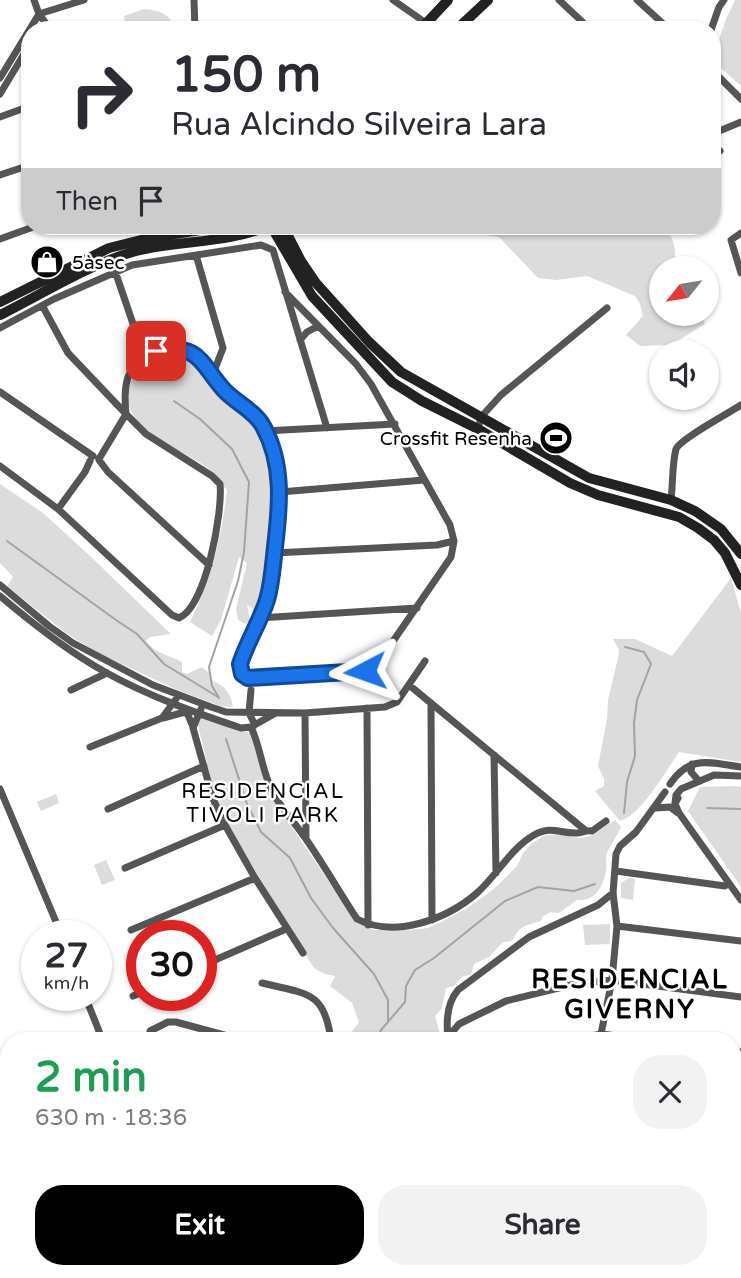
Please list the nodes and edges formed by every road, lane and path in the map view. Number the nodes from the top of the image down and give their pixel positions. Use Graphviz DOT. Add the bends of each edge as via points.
graph roads {
  1 [pos="34,0"];
  2 [pos="84,0"];
  3 [pos="194,0"];
  4 [pos="393,0"];
  5 [pos="448,0"];
  6 [pos="488,0"];
  7 [pos="559,0"];
  8 [pos="637,0"];
  9 [pos="712,0"];
  10 [pos="722,3"];
  11 [pos="41,18"];
  12 [pos="39,21"];
  13 [pos="40,21"];
  14 [pos="44,21"];
  15 [pos="195,21"];
  16 [pos="417,21"];
  17 [pos="428,21"];
  18 [pos="466,21"];
  19 [pos="581,21"];
  20 [pos="660,21"];
  21 [pos="715,21"];
  22 [pos="21,49"];
  23 [pos="21,55"];
  24 [pos="0,58"];
  25 [pos="5,74"];
  26 [pos="721,79"];
  27 [pos="0,94"];
  28 [pos="741,99"];
  29 [pos="21,109"];
  30 [pos="0,116"];
  31 [pos="741,122"];
  32 [pos="721,130"];
  33 [pos="21,167"];
  34 [pos="0,175"];
  35 [pos="21,231"];
  36 [pos="741,233"];
  37 [pos="162,235"];
  38 [pos="238,235"];
  39 [pos="268,235"];
  40 [pos="272,235"];
  41 [pos="288,235"];
  42 [pos="156,237"];
  43 [pos="0,239"];
  44 [pos="276,245"];
  45 [pos="196,255"];
  46 [pos="116,271"];
  47 [pos="741,273"];
  48 [pos="285,292"];
  49 [pos="0,302"];
  50 [pos="43,307"];
  51 [pos="607,308"];
  52 [pos="0,315"];
  53 [pos="318,326"];
  54 [pos="0,328"];
  55 [pos="300,340"];
  56 [pos="144,356"];
  57 [pos="213,374"];
  58 [pos="125,388"];
  59 [pos="0,391"];
  60 [pos="108,396"];
  61 [pos="741,405"];
  62 [pos="125,414"];
  63 [pos="481,416"];
  64 [pos="395,424"];
  65 [pos="327,428"];
  66 [pos="478,429"];
  67 [pos="265,432"];
  68 [pos="94,460"];
  69 [pos="0,466"];
  70 [pos="424,480"];
  71 [pos="279,492"];
  72 [pos="658,496"];
  73 [pos="671,500"];
  74 [pos="58,509"];
  75 [pos="655,510"];
  76 [pos="454,541"];
  77 [pos="437,545"];
  78 [pos="274,553"];
  79 [pos="741,554"];
  80 [pos="451,557"];
  81 [pos="209,565"];
  82 [pos="0,585"];
  83 [pos="741,585"];
  84 [pos="0,596"];
  85 [pos="417,608"];
  86 [pos="259,618"];
  87 [pos="425,661"];
  88 [pos="107,673"];
  89 [pos="409,685"];
  90 [pos="71,690"];
  91 [pos="251,690"];
  92 [pos="175,699"];
  93 [pos="431,703"];
  94 [pos="202,704"];
  95 [pos="367,708"];
  96 [pos="249,713"];
  97 [pos="277,713"];
  98 [pos="305,713"];
  99 [pos="199,714"];
  100 [pos="162,718"];
  101 [pos="255,724"];
  102 [pos="193,728"];
  103 [pos="90,747"];
  104 [pos="495,755"];
  105 [pos="692,764"];
  106 [pos="204,766"];
  107 [pos="741,768"];
  108 [pos="680,770"];
  109 [pos="741,776"];
  110 [pos="699,781"];
  111 [pos="670,784"];
  112 [pos="0,789"];
  113 [pos="664,794"];
  114 [pos="680,800"];
  115 [pos="656,808"];
  116 [pos="108,809"];
  117 [pos="565,813"];
  118 [pos="306,814"];
  119 [pos="645,819"];
  120 [pos="291,821"];
  121 [pos="606,821"];
  122 [pos="225,825"];
  123 [pos="561,830"];
  124 [pos="585,830"];
  125 [pos="306,839"];
  126 [pos="714,863"];
  127 [pos="125,869"];
  128 [pos="616,871"];
  129 [pos="496,873"];
  130 [pos="255,878"];
  131 [pos="703,882"];
  132 [pos="729,883"];
  133 [pos="613,893"];
  134 [pos="741,900"];
  135 [pos="368,909"];
  136 [pos="353,913"];
  137 [pos="55,920"];
  138 [pos="155,920"];
  139 [pos="432,920"];
  140 [pos="368,925"];
  141 [pos="617,926"];
  142 [pos="286,929"];
  143 [pos="741,941"];
  144 [pos="303,953"];
  145 [pos="217,959"];
  146 [pos="612,980"];
  147 [pos="262,983"];
  148 [pos="741,997"];
  149 [pos="450,1004"];
  150 [pos="92,1011"];
  151 [pos="469,1018"];
  152 [pos="100,1032"];
  153 [pos="151,1032"];
  154 [pos="213,1032"];
  155 [pos="330,1032"];
  156 [pos="448,1032"];
  157 [pos="452,1032"];
  158 [pos="600,1032"];
  1 -- 11 [label="street"];
  2 -- 11 [label="street"];
  3 -- 15 [label="street"];
  4 -- 16 [label="street"];
  5 -- 17 [label="main road"];
  6 -- 18 [label="main road"];
  7 -- 19 [label="street"];
  8 -- 20 [label="street"];
  9 -- 10 [label="street"];
  10 -- 21 [label="street"];
  11 -- 12 [label="street"];
  11 -- 13 [label="street"];
  11 -- 14 [label="street"];
  22 -- 25 [label="street"];
  23 -- 25 [label="street"];
  24 -- 25 [label="street"];
  25 -- 27 [label="street"];
  26 -- 28 [label="street"];
  29 -- 30 [label="street"];
  31 -- 32 [label="street"];
  33 -- 34 [label="street"];
  35 -- 43 [label="street"];
  36 -- 47 [label="street" via="731,240"];
  37 -- 42 [label="main road"];
  38 -- 52 [label="main road" via="121,256"];
  39 -- 44 [label="main road"];
  40 -- 44 [label="main road"];
  41 -- 63 [label="main road" via="316,283 379,352 420,384"];
  42 -- 49 [label="main road" via="109,248"];
  44 -- 45 [label="street"];
  44 -- 48 [label="street"];
  44 -- 66 [label="main road" via="312,296 392,382"];
  45 -- 46 [label="street"];
  45 -- 57 [label="street" via="223,348"];
  46 -- 50 [label="street"];
  46 -- 56 [label="street"];
  48 -- 53 [label="street"];
  48 -- 55 [label="street"];
  50 -- 54 [label="street"];
  50 -- 60 [label="street" via="68,353"];
  51 -- 63 [label="street"];
  53 -- 55 [label="street"];
  53 -- 64 [label="street" via="356,364"];
  55 -- 65 [label="street"];
  56 -- 57 [label="street" via="170,348 186,351"];
  56 -- 58 [label="street"];
  57 -- 67 [label="street"];
  58 -- 60 [label="street"];
  58 -- 62 [label="street"];
  59 -- 68 [label="street"];
  60 -- 62 [label="street"];
  61 -- 73 [label="street" via="680,443"];
  62 -- 68 [label="street"];
  62 -- 81 [label="street" via="146,434 220,484 220,516"];
  63 -- 66 [label="street"];
  63 -- 72 [label="main road" via="589,478"];
  64 -- 65 [label="street"];
  64 -- 70 [label="street"];
  65 -- 67 [label="street"];
  66 -- 75 [label="main road" via="570,483"];
  67 -- 71 [label="street" via="279,474"];
  68 -- 74 [label="street"];
  68 -- 81 [label="street"];
  69 -- 74 [label="street"];
  70 -- 71 [label="street"];
  70 -- 76 [label="street"];
  71 -- 78 [label="street"];
  72 -- 73 [label="main road"];
  72 -- 75 [label="main road"];
  73 -- 79 [label="main road" via="712,521"];
  74 -- 81 [label="street" via="179,618 190,610"];
  75 -- 83 [label="main road" via="679,517 714,540"];
  76 -- 77 [label="street"];
  76 -- 80 [label="street"];
  77 -- 78 [label="street"];
  77 -- 80 [label="street"];
  78 -- 86 [label="street" via="271,584"];
  80 -- 85 [label="street"];
  82 -- 92 [label="street" via="73,643"];
  84 -- 88 [label="street" via="39,629"];
  85 -- 86 [label="street"];
  85 -- 86 [label="street" via="371,669 248,678 240,664"];
  87 -- 89 [label="street"];
  88 -- 90 [label="street"];
  88 -- 92 [label="street"];
  89 -- 93 [label="street"];
  89 -- 95 [label="street" via="397,702"];
  91 -- 96 [label="street"];
  92 -- 94 [label="street"];
  92 -- 99 [label="street"];
  92 -- 100 [label="street"];
  93 -- 104 [label="street"];
  93 -- 139 [label="street"];
  94 -- 96 [label="street"];
  94 -- 99 [label="street"];
  95 -- 98 [label="street"];
  95 -- 135 [label="street"];
  96 -- 97 [label="street"];
  96 -- 101 [label="street"];
  97 -- 98 [label="street"];
  97 -- 101 [label="street"];
  98 -- 118 [label="street"];
  99 -- 101 [label="street" via="241,728"];
  99 -- 102 [label="street"];
  100 -- 102 [label="street" via="184,712"];
  100 -- 103 [label="street"];
  101 -- 120 [label="street" via="262,766"];
  102 -- 106 [label="street"];
  104 -- 117 [label="street"];
  104 -- 129 [label="street"];
  105 -- 107 [label="street"];
  105 -- 108 [label="street"];
  105 -- 110 [label="street" via="691,772"];
  106 -- 116 [label="street"];
  106 -- 122 [label="street"];
  108 -- 111 [label="street"];
  108 -- 115 [label="street" via="672,790"];
  109 -- 110 [label="street" via="720,774"];
  110 -- 114 [label="street"];
  112 -- 137 [label="street"];
  113 -- 119 [label="street"];
  114 -- 115 [label="street"];
  114 -- 126 [label="street"];
  115 -- 119 [label="street"];
  117 -- 123 [label="street"];
  117 -- 124 [label="street"];
  118 -- 120 [label="street"];
  118 -- 125 [label="street"];
  119 -- 128 [label="street" via="620,846"];
  120 -- 125 [label="street"];
  121 -- 124 [label="street" via="592,831"];
  122 -- 127 [label="street"];
  122 -- 130 [label="street"];
  123 -- 124 [label="street" via="578,834"];
  123 -- 129 [label="street" via="537,834 524,842"];
  125 -- 136 [label="street"];
  126 -- 131 [label="street" via="713,874"];
  126 -- 132 [label="street"];
  128 -- 131 [label="street"];
  128 -- 133 [label="street"];
  129 -- 139 [label="street" via="477,893"];
  130 -- 138 [label="street"];
  130 -- 142 [label="street"];
  131 -- 132 [label="street"];
  132 -- 134 [label="street"];
  133 -- 141 [label="street"];
  133 -- 149 [label="street" via="598,905 529,937 458,990"];
  135 -- 136 [label="street"];
  135 -- 140 [label="street"];
  136 -- 140 [label="street"];
  139 -- 140 [label="street" via="410,926"];
  141 -- 143 [label="street"];
  141 -- 146 [label="street"];
  142 -- 144 [label="street"];
  142 -- 145 [label="street"];
  146 -- 148 [label="street"];
  146 -- 151 [label="street" via="536,992"];
  146 -- 158 [label="street"];
  147 -- 155 [label="street" via="317,1001 328,1018"];
  149 -- 151 [label="street" via="457,1016"];
  149 -- 156 [label="street"];
  150 -- 152 [label="street"];
  151 -- 157 [label="street"];
  153 -- 154 [label="street" via="176,1022"];
}
